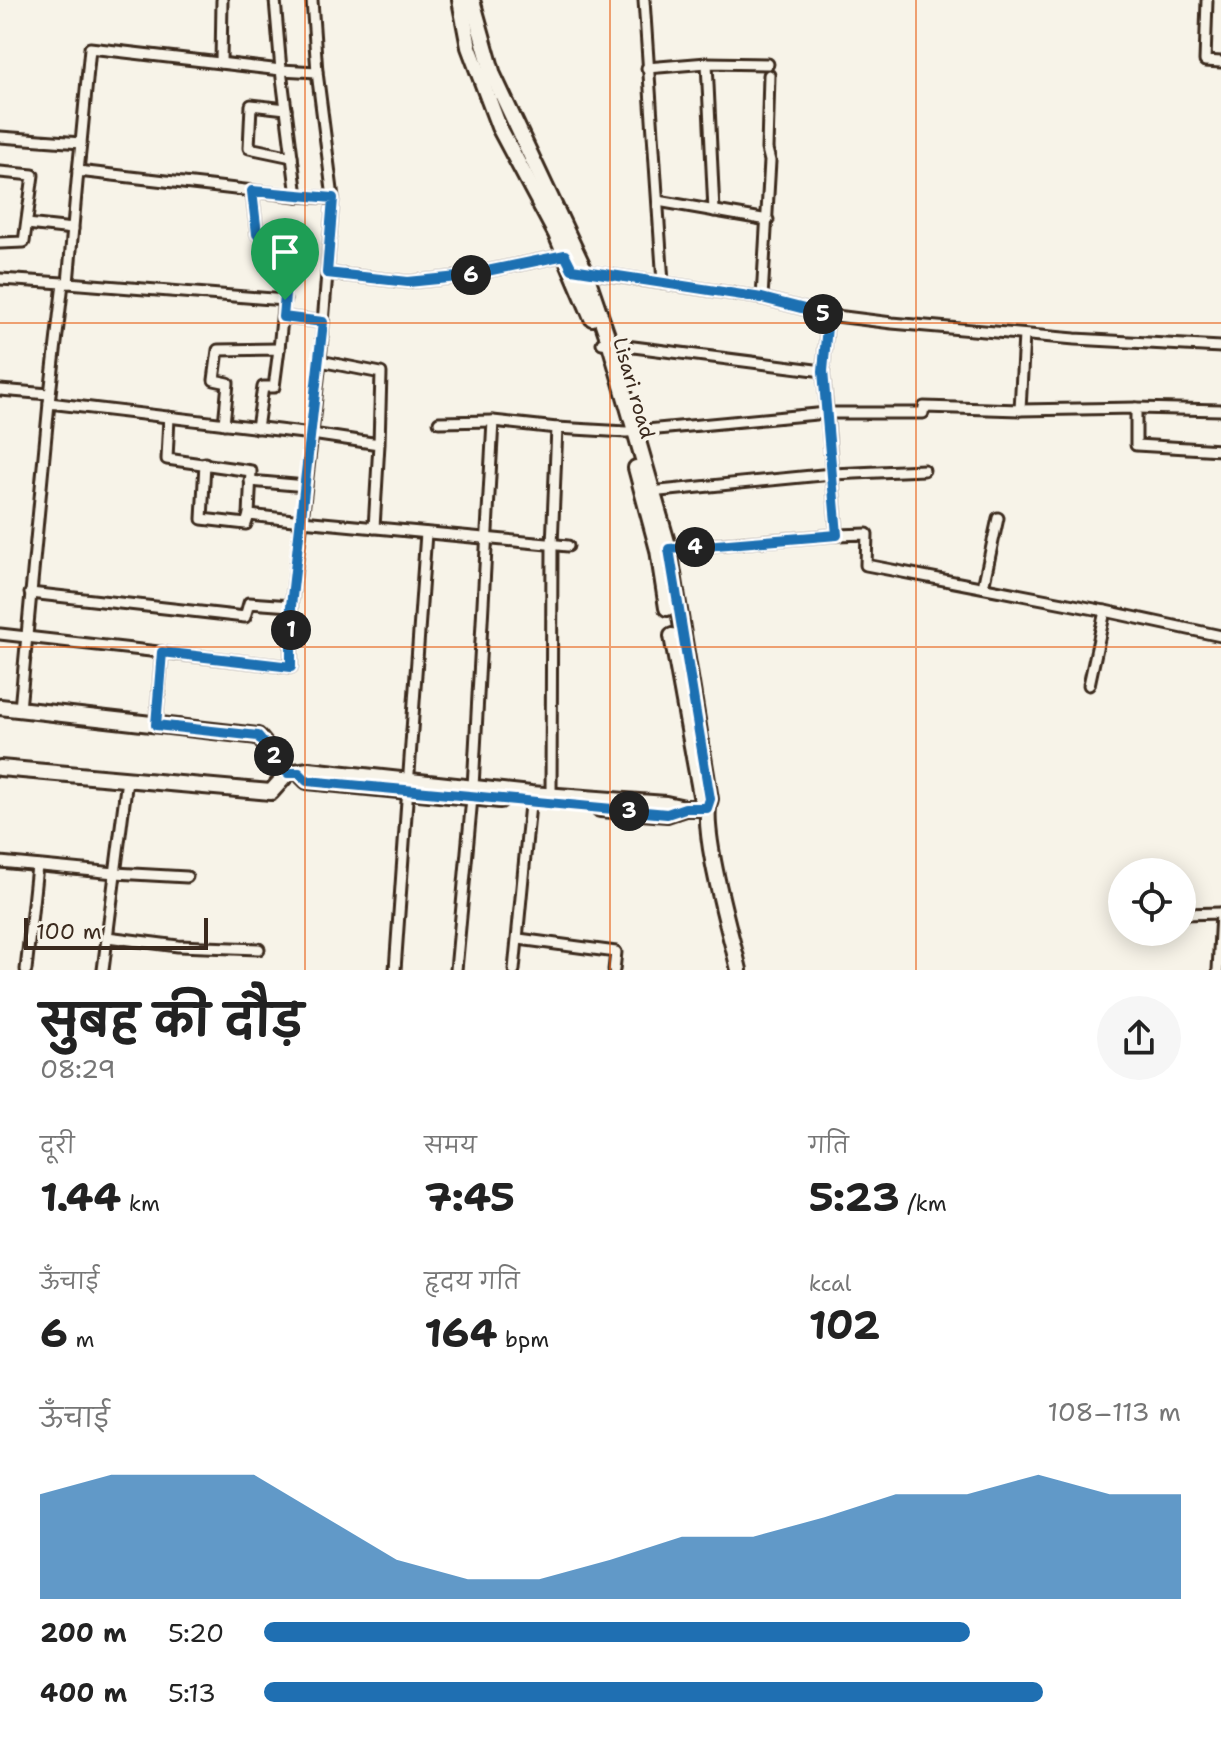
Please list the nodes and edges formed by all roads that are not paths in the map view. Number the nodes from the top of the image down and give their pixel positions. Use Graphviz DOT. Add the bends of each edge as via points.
graph roads {
  1 [pos="222,0"];
  2 [pos="275,0"];
  3 [pos="312,0"];
  4 [pos="460,0"];
  5 [pos="472,0"];
  6 [pos="644,0"];
  7 [pos="1207,0"];
  8 [pos="1221,62"];
  9 [pos="221,63"];
  10 [pos="707,63"];
  11 [pos="647,68"];
  12 [pos="281,70"];
  13 [pos="317,72"];
  14 [pos="286,109"];
  15 [pos="0,137"];
  16 [pos="81,143"];
  17 [pos="292,157"];
  18 [pos="78,171"];
  19 [pos="0,172"];
  20 [pos="252,191"];
  21 [pos="297,196"];
  22 [pos="333,198"];
  23 [pos="658,201"];
  24 [pos="714,211"];
  25 [pos="768,220"];
  26 [pos="27,224"];
  27 [pos="73,229"];
  28 [pos="0,243"];
  29 [pos="565,255"];
  30 [pos="578,270"];
  31 [pos="327,273"];
  32 [pos="0,279"];
  33 [pos="66,283"];
  34 [pos="663,283"];
  35 [pos="762,298"];
  36 [pos="285,300"];
  37 [pos="828,315"];
  38 [pos="283,317"];
  39 [pos="323,322"];
  40 [pos="1024,335"];
  41 [pos="606,343"];
  42 [pos="1221,347"];
  43 [pos="279,349"];
  44 [pos="320,361"];
  45 [pos="823,371"];
  46 [pos="0,390"];
  47 [pos="49,399"];
  48 [pos="1136,408"];
  49 [pos="1020,410"];
  50 [pos="1221,410"];
  51 [pos="827,413"];
  52 [pos="169,417"];
  53 [pos="493,421"];
  54 [pos="439,422"];
  55 [pos="224,424"];
  56 [pos="257,428"];
  57 [pos="557,428"];
  58 [pos="630,431"];
  59 [pos="312,434"];
  60 [pos="379,444"];
  61 [pos="1221,450"];
  62 [pos="205,463"];
  63 [pos="924,470"];
  64 [pos="832,474"];
  65 [pos="250,481"];
  66 [pos="306,486"];
  67 [pos="648,492"];
  68 [pos="249,515"];
  69 [pos="998,518"];
  70 [pos="302,521"];
  71 [pos="374,528"];
  72 [pos="426,533"];
  73 [pos="837,535"];
  74 [pos="487,539"];
  75 [pos="552,545"];
  76 [pos="568,546"];
  77 [pos="663,549"];
  78 [pos="983,587"];
  79 [pos="30,593"];
  80 [pos="291,606"];
  81 [pos="1105,611"];
  82 [pos="0,634"];
  83 [pos="1221,636"];
  84 [pos="26,637"];
  85 [pos="162,652"];
  86 [pos="1089,685"];
  87 [pos="0,707"];
  88 [pos="20,709"];
  89 [pos="156,725"];
  90 [pos="0,768"];
  91 [pos="294,773"];
  92 [pos="127,779"];
  93 [pos="409,786"];
  94 [pos="472,792"];
  95 [pos="551,796"];
  96 [pos="530,799"];
  97 [pos="622,806"];
  98 [pos="707,808"];
  99 [pos="0,862"];
  100 [pos="37,866"];
  101 [pos="115,873"];
  102 [pos="187,877"];
  103 [pos="1221,913"];
  104 [pos="1196,914"];
  105 [pos="107,937"];
  106 [pos="519,939"];
  107 [pos="259,949"];
  108 [pos="26,970"];
  109 [pos="103,970"];
  110 [pos="395,970"];
  111 [pos="456,970"];
  112 [pos="514,970"];
  113 [pos="614,970"];
  114 [pos="739,970"];
  115 [pos="1218,970"];
  1 -- 9 [label="street"];
  2 -- 12 [label="street"];
  3 -- 13 [label="street"];
  4 -- 29 [label="street, Lisari road" via="469,47 499,127"];
  5 -- 30 [label="street, Lisari road" via="493,75"];
  6 -- 11 [label="street"];
  7 -- 8 [label="street" via="1205,61"];
  9 -- 12 [label="street"];
  9 -- 16 [label="street" via="90,48"];
  10 -- 11 [label="street"];
  10 -- 24 [label="street"];
  10 -- 25 [label="street" via="768,70"];
  11 -- 23 [label="street"];
  12 -- 13 [label="street"];
  12 -- 14 [label="street"];
  13 -- 22 [label="street"];
  14 -- 17 [label="street"];
  14 -- 17 [label="street" via="251,105 249,148"];
  15 -- 16 [label="street"];
  16 -- 18 [label="street"];
  17 -- 21 [label="street"];
  18 -- 20 [label="street"];
  18 -- 27 [label="street"];
  19 -- 26 [label="street" via="33,175"];
  20 -- 21 [label="street"];
  20 -- 36 [label="street" via="257,234 290,239"];
  21 -- 22 [label="street"];
  22 -- 31 [label="street"];
  23 -- 24 [label="street"];
  23 -- 34 [label="street"];
  24 -- 25 [label="street"];
  25 -- 35 [label="street"];
  26 -- 27 [label="street"];
  26 -- 28 [label="street" via="24,242"];
  27 -- 33 [label="street"];
  29 -- 30 [label="street, Lisari road"];
  29 -- 31 [label="street" via="408,282"];
  30 -- 34 [label="street"];
  30 -- 41 [label="street, Lisari road"];
  31 -- 39 [label="street"];
  32 -- 33 [label="street"];
  33 -- 36 [label="street"];
  33 -- 47 [label="street"];
  34 -- 35 [label="street"];
  35 -- 37 [label="street"];
  36 -- 38 [label="street"];
  37 -- 40 [label="street"];
  37 -- 45 [label="street"];
  38 -- 39 [label="street"];
  38 -- 43 [label="street"];
  39 -- 44 [label="street"];
  40 -- 42 [label="street"];
  40 -- 49 [label="street"];
  41 -- 45 [label="street"];
  41 -- 58 [label="street, Lisari road"];
  43 -- 55 [label="street" via="218,350 214,380 228,383"];
  43 -- 56 [label="street" via="274,387 263,387"];
  44 -- 59 [label="street"];
  44 -- 60 [label="street" via="381,373"];
  45 -- 51 [label="street"];
  46 -- 47 [label="street"];
  47 -- 52 [label="street"];
  47 -- 79 [label="street"];
  48 -- 49 [label="street"];
  48 -- 50 [label="street"];
  48 -- 61 [label="street" via="1136,445"];
  49 -- 51 [label="street" via="924,407 923,413"];
  51 -- 58 [label="street"];
  51 -- 64 [label="street"];
  52 -- 55 [label="street"];
  52 -- 62 [label="street" via="167,459"];
  53 -- 54 [label="street"];
  53 -- 57 [label="street"];
  53 -- 74 [label="street"];
  55 -- 56 [label="street"];
  56 -- 59 [label="street"];
  57 -- 58 [label="street"];
  57 -- 75 [label="street"];
  58 -- 67 [label="street, Lisari road"];
  59 -- 60 [label="street"];
  59 -- 66 [label="street"];
  60 -- 71 [label="street"];
  62 -- 65 [label="street" via="251,471"];
  62 -- 68 [label="street" via="202,519 246,524"];
  63 -- 64 [label="street"];
  64 -- 67 [label="street"];
  64 -- 73 [label="street"];
  65 -- 66 [label="street"];
  65 -- 68 [label="street"];
  66 -- 70 [label="street"];
  67 -- 77 [label="street, Lisari road"];
  68 -- 70 [label="street"];
  69 -- 78 [label="street"];
  70 -- 71 [label="street"];
  70 -- 80 [label="street"];
  71 -- 72 [label="street"];
  72 -- 74 [label="street"];
  72 -- 93 [label="street"];
  73 -- 77 [label="street"];
  73 -- 78 [label="street" via="867,534 866,565"];
  74 -- 75 [label="street"];
  74 -- 94 [label="street"];
  75 -- 76 [label="street"];
  75 -- 95 [label="street"];
  77 -- 98 [label="street, Lisari road" via="710,799"];
  78 -- 81 [label="street"];
  79 -- 80 [label="street" via="245,617 249,603"];
  79 -- 84 [label="street"];
  80 -- 85 [label="street" via="291,667"];
  81 -- 83 [label="street"];
  81 -- 86 [label="street"];
  82 -- 84 [label="street"];
  84 -- 85 [label="street"];
  84 -- 88 [label="street"];
  85 -- 89 [label="street"];
  87 -- 88 [label="street"];
  88 -- 89 [label="street"];
  89 -- 91 [label="street" via="258,736"];
  90 -- 92 [label="street"];
  91 -- 92 [label="street" via="271,792"];
  91 -- 93 [label="street" via="309,770 323,777"];
  92 -- 101 [label="street"];
  93 -- 94 [label="street"];
  93 -- 110 [label="street"];
  94 -- 96 [label="street"];
  94 -- 111 [label="street"];
  95 -- 96 [label="street"];
  95 -- 97 [label="street"];
  96 -- 97 [label="street"];
  96 -- 106 [label="street"];
  97 -- 98 [label="street"];
  98 -- 114 [label="street, Lisari road"];
  99 -- 100 [label="street"];
  100 -- 101 [label="street"];
  100 -- 108 [label="street"];
  101 -- 102 [label="street"];
  101 -- 105 [label="street"];
  103 -- 104 [label="street"];
  103 -- 115 [label="street"];
  105 -- 107 [label="street"];
  105 -- 109 [label="street"];
  106 -- 112 [label="street"];
  106 -- 113 [label="street" via="616,952"];
}
